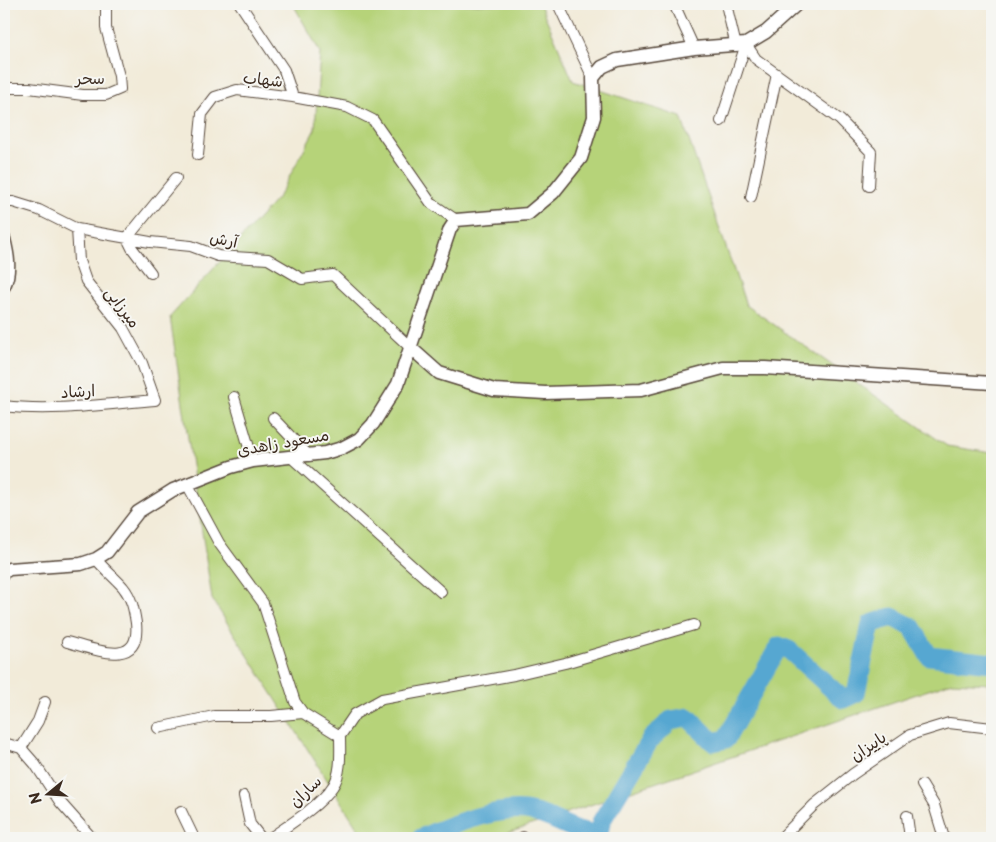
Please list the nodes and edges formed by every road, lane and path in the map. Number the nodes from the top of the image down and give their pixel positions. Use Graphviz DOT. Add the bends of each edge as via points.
graph roads {
  1 [pos="106,4"];
  2 [pos="240,4"];
  3 [pos="558,4"];
  4 [pos="674,4"];
  5 [pos="726,4"];
  6 [pos="797,4"];
  7 [pos="741,45"];
  8 [pos="694,48"];
  9 [pos="777,74"];
  10 [pos="593,78"];
  11 [pos="4,88"];
  12 [pos="293,97"];
  13 [pos="720,121"];
  14 [pos="198,155"];
  15 [pos="176,178"];
  16 [pos="869,186"];
  17 [pos="751,197"];
  18 [pos="4,202"];
  19 [pos="456,220"];
  20 [pos="77,230"];
  21 [pos="127,238"];
  22 [pos="4,239"];
  23 [pos="152,273"];
  24 [pos="4,286"];
  25 [pos="412,349"];
  26 [pos="992,383"];
  27 [pos="234,397"];
  28 [pos="154,400"];
  29 [pos="4,406"];
  30 [pos="273,418"];
  31 [pos="308,456"];
  32 [pos="292,458"];
  33 [pos="253,461"];
  34 [pos="187,484"];
  35 [pos="96,559"];
  36 [pos="5,567"];
  37 [pos="442,592"];
  38 [pos="694,625"];
  39 [pos="67,642"];
  40 [pos="45,702"];
  41 [pos="303,714"];
  42 [pos="158,728"];
  43 [pos="992,728"];
  44 [pos="340,736"];
  45 [pos="4,743"];
  46 [pos="21,748"];
  47 [pos="922,785"];
  48 [pos="244,796"];
  49 [pos="180,811"];
  50 [pos="907,816"];
  51 [pos="92,838"];
  52 [pos="194,838"];
  53 [pos="261,838"];
  54 [pos="270,838"];
  55 [pos="781,838"];
  56 [pos="910,838"];
  57 [pos="944,838"];
  1 -- 11 [label="street, سحر" via="106,28 120,89 106,95 91,95"];
  2 -- 12 [label="street, شهاب" via="284,70"];
  3 -- 10 [label="street"];
  4 -- 8 [label="street"];
  5 -- 7 [label="street"];
  6 -- 7 [label="street" via="766,32"];
  7 -- 8 [label="street"];
  7 -- 9 [label="street"];
  7 -- 13 [label="street"];
  8 -- 10 [label="street" via="617,60 602,66"];
  9 -- 16 [label="street" via="840,120 871,152"];
  9 -- 17 [label="street"];
  10 -- 19 [label="street" via="594,117 581,158 553,193 528,214"];
  12 -- 14 [label="street, شهاب" via="237,90 214,97 202,114"];
  12 -- 19 [label="street" via="347,107 373,120 426,197"];
  15 -- 21 [label="street"];
  18 -- 20 [label="street, آرش" via="39,210"];
  19 -- 25 [label="street, مسعود زاهدی" via="450,229"];
  20 -- 21 [label="street, آرش"];
  20 -- 28 [label="street, میرزایی" via="79,261 86,281 122,328 142,362"];
  21 -- 23 [label="street"];
  21 -- 25 [label="street, آرش" via="191,246 218,256 268,259 302,279 333,275"];
  22 -- 24 [label="street" via="8,278"];
  25 -- 26 [label="street" via="439,373 494,390 545,393 641,390 723,368"];
  25 -- 31 [label="street, مسعود زاهدی" via="398,384 373,424 359,439 342,448"];
  27 -- 33 [label="street"];
  28 -- 29 [label="street, ارشاد" via="79,406"];
  30 -- 31 [label="street"];
  31 -- 32 [label="street, مسعود زاهدی"];
  32 -- 33 [label="street, مسعود زاهدی"];
  32 -- 37 [label="street"];
  33 -- 34 [label="street, مسعود زاهدی"];
  34 -- 35 [label="street, مسعود زاهدی" via="138,512 107,552"];
  34 -- 41 [label="street" via="219,543 263,602 290,689"];
  35 -- 36 [label="street, مسعود زاهدی" via="81,564"];
  35 -- 39 [label="street" via="134,605 137,638 131,648 121,653"];
  38 -- 44 [label="street" via="556,665 382,699 355,714"];
  40 -- 46 [label="street" via="38,721"];
  41 -- 42 [label="street" via="214,716"];
  41 -- 44 [label="street"];
  43 -- 55 [label="street, پاییزان" via="949,723 910,735 814,805"];
  44 -- 54 [label="street, ساران" via="340,761 334,785 301,817"];
  45 -- 46 [label="street"];
  46 -- 51 [label="street" via="60,802"];
  47 -- 57 [label="street" via="934,805"];
  48 -- 53 [label="street" via="250,824"];
  49 -- 52 [label="street"];
  50 -- 56 [label="street"];
}
